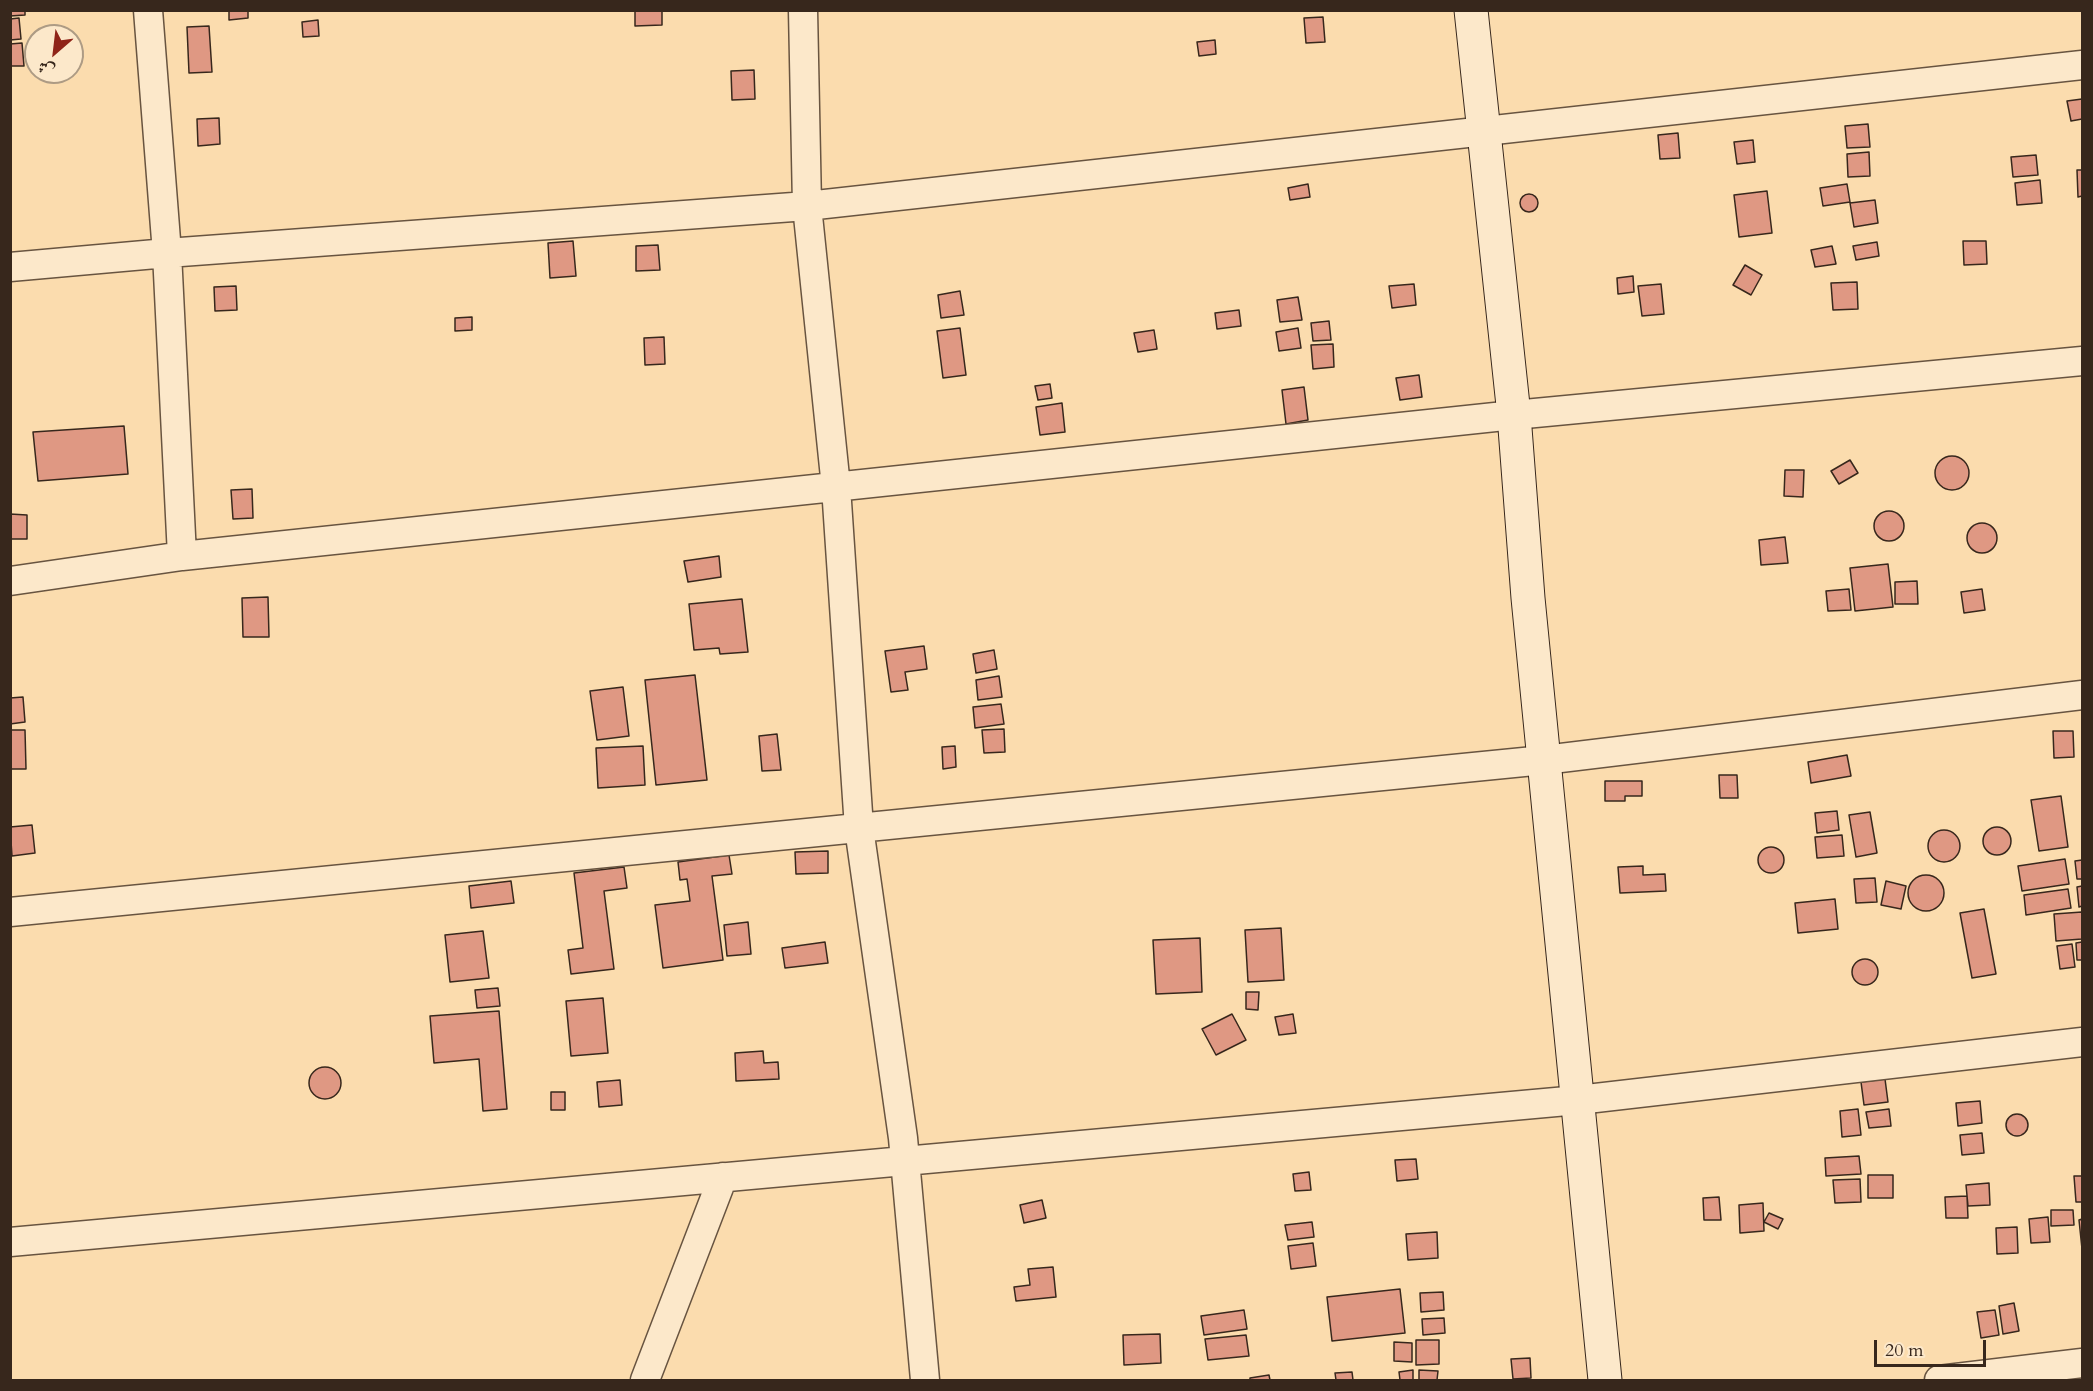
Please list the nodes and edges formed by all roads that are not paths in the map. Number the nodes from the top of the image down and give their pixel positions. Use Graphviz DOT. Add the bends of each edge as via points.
graph roads {
  1 [pos="148,10"];
  2 [pos="803,10"];
  3 [pos="1471,10"];
  4 [pos="2082,65"];
  5 [pos="1484,130"];
  6 [pos="807,206"];
  7 [pos="167,253"];
  8 [pos="10,267"];
  9 [pos="2082,361"];
  10 [pos="1514,415"];
  11 [pos="836,487"];
  12 [pos="182,556"];
  13 [pos="10,581"];
  14 [pos="2082,695"];
  15 [pos="1544,760"];
  16 [pos="859,828"];
  17 [pos="10,912"];
  18 [pos="2082,1042"];
  19 [pos="1578,1100"];
  20 [pos="905,1161"];
  21 [pos="723,1177"];
  22 [pos="10,1242"];
  23 [pos="2082,1363"];
  24 [pos="645,1380"];
  25 [pos="925,1380"];
  26 [pos="1605,1380"];
  27 [pos="1940,1380"];
  1 -- 7 [label="street"];
  2 -- 6 [label="street"];
  3 -- 5 [label="main road"];
  4 -- 5 [label="street"];
  5 -- 6 [label="street"];
  5 -- 10 [label="main road"];
  6 -- 7 [label="street"];
  6 -- 11 [label="street"];
  7 -- 8 [label="street"];
  7 -- 12 [label="street"];
  9 -- 10 [label="street"];
  10 -- 11 [label="street"];
  10 -- 15 [label="main road"];
  11 -- 12 [label="street"];
  11 -- 16 [label="street"];
  12 -- 13 [label="street"];
  14 -- 15 [label="street"];
  15 -- 16 [label="street"];
  15 -- 19 [label="main road"];
  16 -- 17 [label="street"];
  16 -- 20 [label="street"];
  18 -- 19 [label="street"];
  19 -- 20 [label="street"];
  19 -- 26 [label="main road"];
  20 -- 21 [label="street"];
  20 -- 25 [label="street"];
  21 -- 22 [label="street"];
  21 -- 24 [label="street"];
  23 -- 27 [label="street"];
}
